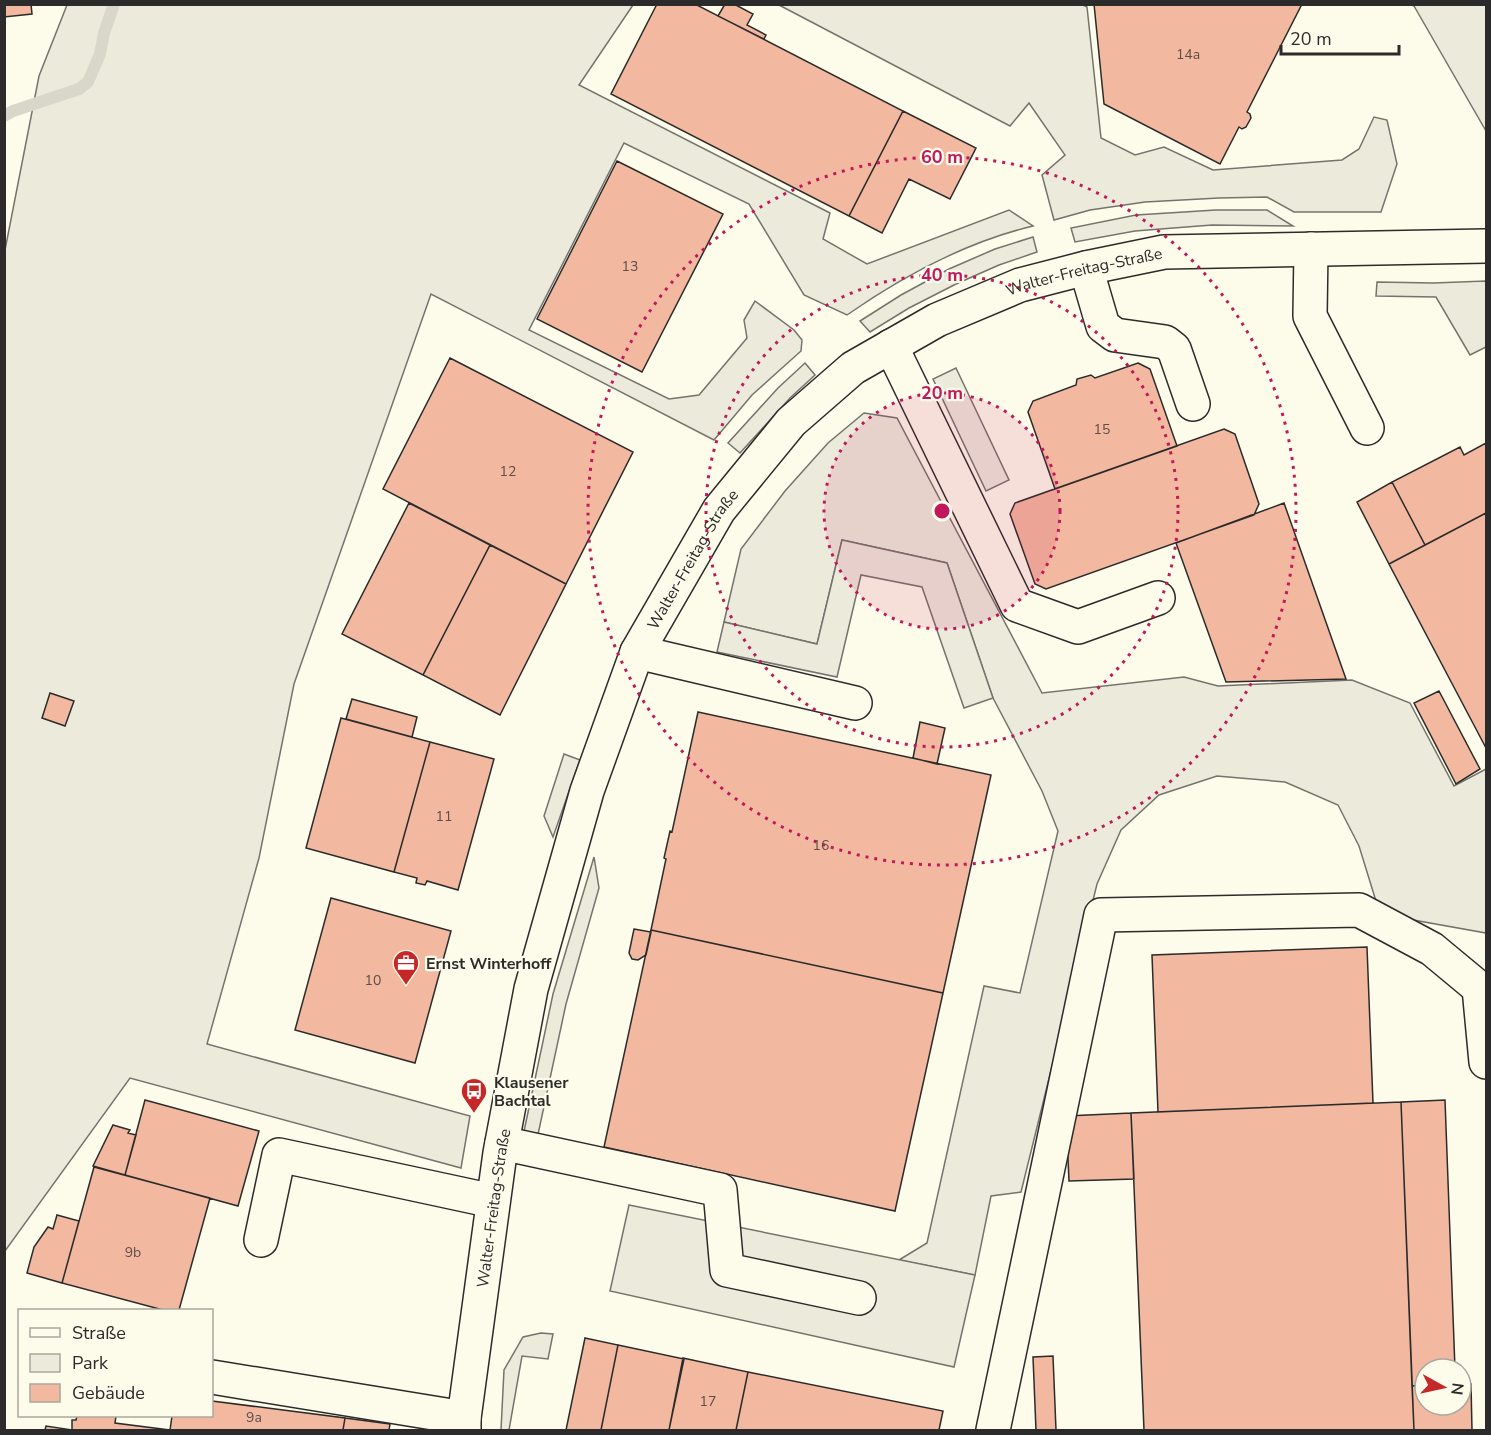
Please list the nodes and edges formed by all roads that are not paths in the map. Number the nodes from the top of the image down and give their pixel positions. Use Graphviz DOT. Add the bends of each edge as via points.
graph roads {
  1 [pos="1486,246"];
  2 [pos="1311,249"];
  3 [pos="1086,268"];
  4 [pos="891,346"];
  5 [pos="1193,404"];
  6 [pos="1367,428"];
  7 [pos="1158,598"];
  8 [pos="637,652"];
  9 [pos="855,703"];
  10 [pos="1486,1062"];
  11 [pos="502,1143"];
  12 [pos="493,1201"];
  13 [pos="261,1240"];
  14 [pos="859,1298"];
  15 [pos="213,1377"];
  16 [pos="405,1420"];
  17 [pos="464,1424"];
  18 [pos="993,1431"];
  1 -- 2 [label="street, Walter-Freitag-Straße"];
  2 -- 3 [label="street, Walter-Freitag-Straße" via="1164,252"];
  2 -- 6 [label="street" via="1310,316"];
  3 -- 4 [label="street, Walter-Freitag-Straße" via="1020,285 937,320"];
  3 -- 5 [label="street" via="1103,326 1115,335 1165,342 1174,349"];
  4 -- 7 [label="street" via="1017,605 1078,627"];
  4 -- 8 [label="street, Walter-Freitag-Straße" via="853,368 791,422 719,510"];
  8 -- 9 [label="street"];
  8 -- 11 [label="street, Walter-Freitag-Straße" via="587,791 534,978"];
  10 -- 18 [label="street" via="1479,988 1432,949 1359,910 1101,915"];
  11 -- 12 [label="street, Walter-Freitag-Straße"];
  11 -- 14 [label="street" via="720,1190 727,1270"];
  12 -- 13 [label="street" via="279,1155"];
  12 -- 17 [label="street, Walter-Freitag-Straße"];
  15 -- 16 [label="street"];
  16 -- 17 [label="street"];
}
